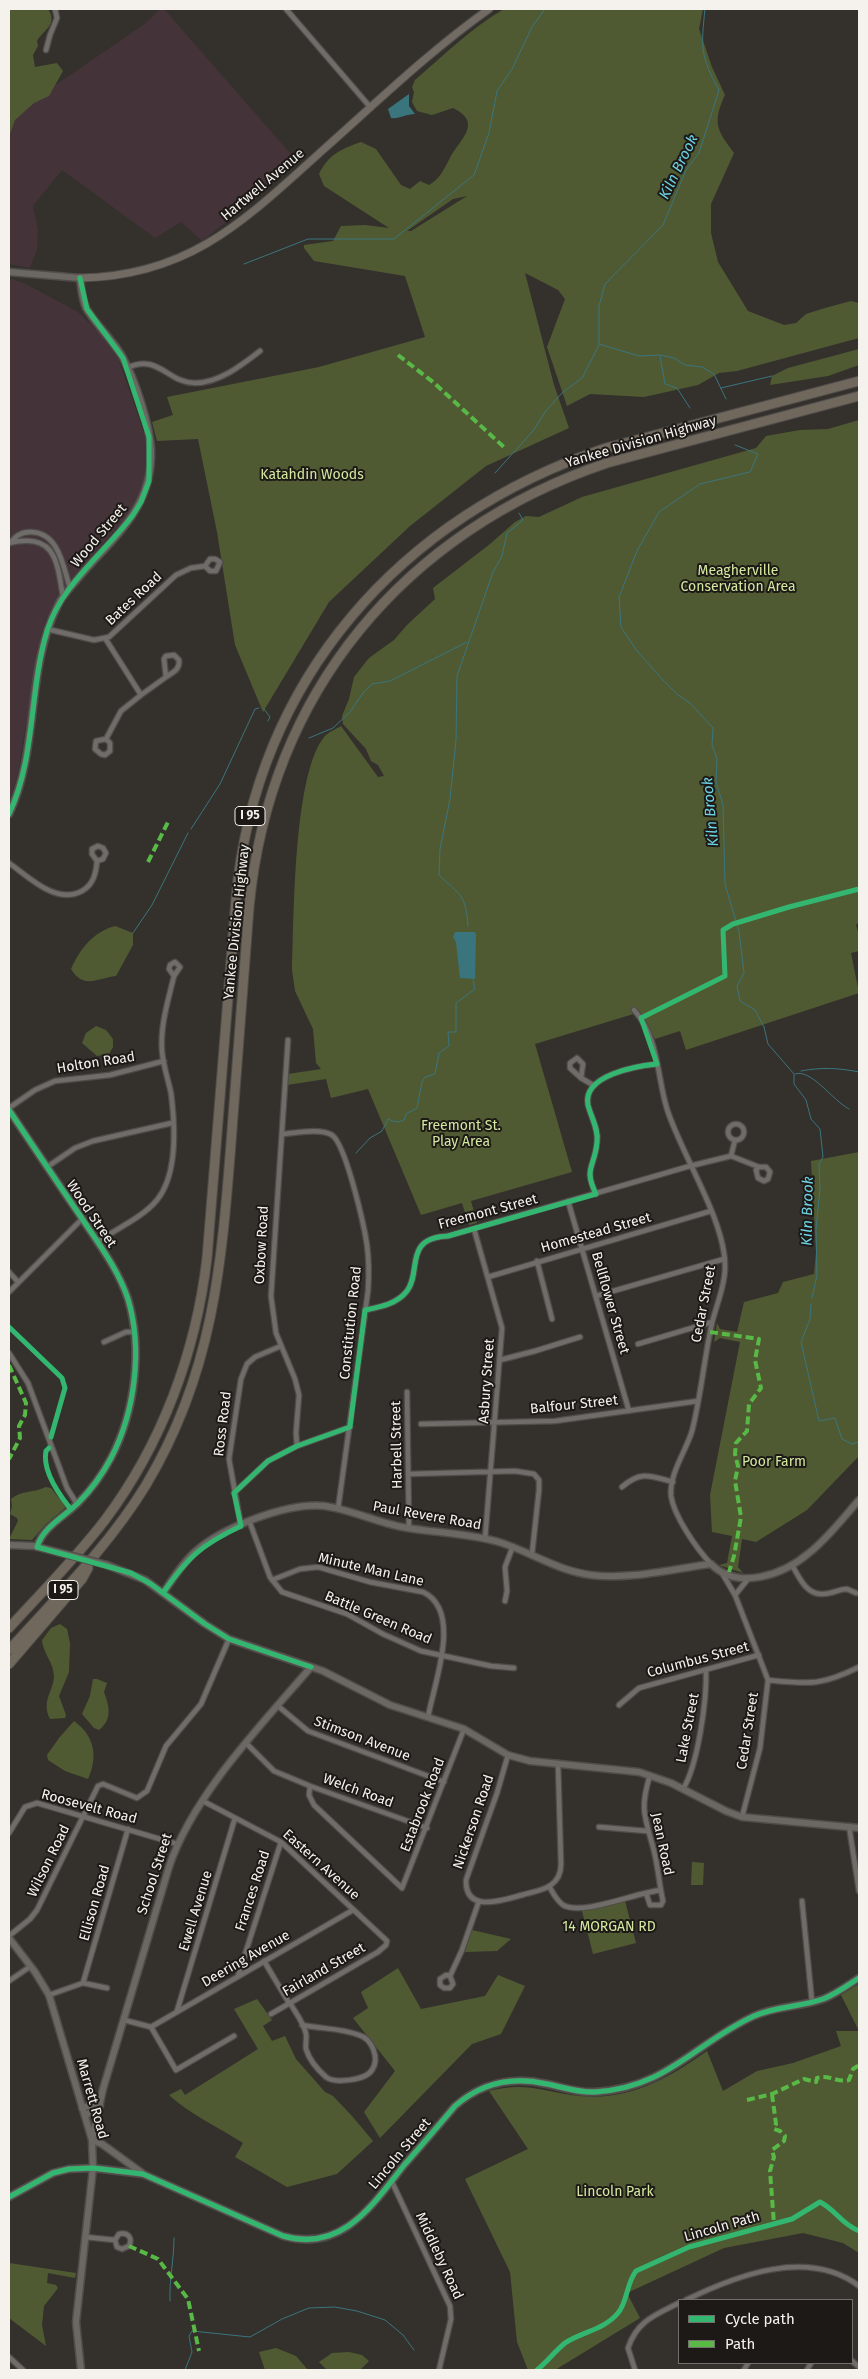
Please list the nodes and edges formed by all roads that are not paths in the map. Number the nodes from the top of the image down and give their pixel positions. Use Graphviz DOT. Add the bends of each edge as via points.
graph roads {
  1 [pos="54,9"];
  2 [pos="286,9"];
  3 [pos="489,9"];
  4 [pos="46,50"];
  5 [pos="371,108"];
  6 [pos="9,272"];
  7 [pos="80,278"];
  8 [pos="260,351"];
  9 [pos="127,368"];
  10 [pos="859,380"];
  11 [pos="859,396"];
  12 [pos="9,543"];
  13 [pos="205,566"];
  14 [pos="70,588"];
  15 [pos="63,597"];
  16 [pos="48,629"];
  17 [pos="105,638"];
  18 [pos="166,677"];
  19 [pos="141,695"];
  20 [pos="106,739"];
  21 [pos="9,814"];
  22 [pos="98,861"];
  23 [pos="9,863"];
  24 [pos="174,976"];
  25 [pos="634,1010"];
  26 [pos="288,1040"];
  27 [pos="164,1061"];
  28 [pos="658,1064"];
  29 [pos="581,1078"];
  30 [pos="593,1085"];
  31 [pos="9,1109"];
  32 [pos="172,1123"];
  33 [pos="282,1134"];
  34 [pos="735,1140"];
  35 [pos="732,1156"];
  36 [pos="690,1166"];
  37 [pos="47,1167"];
  38 [pos="758,1167"];
  39 [pos="596,1194"];
  40 [pos="568,1201"];
  41 [pos="710,1212"];
  42 [pos="82,1219"];
  43 [pos="474,1229"];
  44 [pos="97,1242"];
  45 [pos="583,1249"];
  46 [pos="724,1259"];
  47 [pos="537,1261"];
  48 [pos="9,1272"];
  49 [pos="488,1277"];
  50 [pos="18,1282"];
  51 [pos="9,1292"];
  52 [pos="596,1296"];
  53 [pos="365,1310"];
  54 [pos="552,1319"];
  55 [pos="712,1322"];
  56 [pos="134,1332"];
  57 [pos="580,1337"];
  58 [pos="104,1342"];
  59 [pos="638,1344"];
  60 [pos="282,1346"];
  61 [pos="9,1353"];
  62 [pos="500,1360"];
  63 [pos="407,1392"];
  64 [pos="698,1401"];
  65 [pos="630,1411"];
  66 [pos="495,1422"];
  67 [pos="422,1424"];
  68 [pos="350,1428"];
  69 [pos="297,1446"];
  70 [pos="491,1472"];
  71 [pos="409,1474"];
  72 [pos="673,1482"];
  73 [pos="622,1487"];
  74 [pos="234,1493"];
  75 [pos="859,1500"];
  76 [pos="77,1504"];
  77 [pos="338,1509"];
  78 [pos="250,1522"];
  79 [pos="240,1526"];
  80 [pos="409,1528"];
  81 [pos="485,1539"];
  82 [pos="9,1545"];
  83 [pos="513,1546"];
  84 [pos="37,1547"];
  85 [pos="97,1552"];
  86 [pos="532,1554"];
  87 [pos="711,1564"];
  88 [pos="792,1565"];
  89 [pos="721,1572"];
  90 [pos="749,1578"];
  91 [pos="272,1580"];
  92 [pos="163,1593"];
  93 [pos="856,1593"];
  94 [pos="735,1595"];
  95 [pos="505,1600"];
  96 [pos="21,1615"];
  97 [pos="9,1623"];
  98 [pos="9,1628"];
  99 [pos="229,1639"];
  100 [pos="26,1646"];
  101 [pos="9,1650"];
  102 [pos="759,1655"];
  103 [pos="440,1656"];
  104 [pos="9,1664"];
  105 [pos="311,1667"];
  106 [pos="859,1667"];
  107 [pos="514,1668"];
  108 [pos="706,1670"];
  109 [pos="9,1671"];
  110 [pos="768,1680"];
  111 [pos="619,1705"];
  112 [pos="278,1706"];
  113 [pos="428,1717"];
  114 [pos="464,1729"];
  115 [pos="246,1744"];
  116 [pos="508,1755"];
  117 [pos="558,1763"];
  118 [pos="650,1775"];
  119 [pos="444,1782"];
  120 [pos="310,1786"];
  121 [pos="683,1789"];
  122 [pos="203,1801"];
  123 [pos="84,1816"];
  124 [pos="742,1817"];
  125 [pos="235,1818"];
  126 [pos="849,1826"];
  127 [pos="599,1827"];
  128 [pos="427,1828"];
  129 [pos="859,1828"];
  130 [pos="128,1829"];
  131 [pos="647,1831"];
  132 [pos="9,1833"];
  133 [pos="281,1842"];
  134 [pos="177,1844"];
  135 [pos="549,1886"];
  136 [pos="660,1890"];
  137 [pos="859,1891"];
  138 [pos="646,1893"];
  139 [pos="479,1901"];
  140 [pos="802,1901"];
  141 [pos="354,1910"];
  142 [pos="9,1937"];
  143 [pos="387,1944"];
  144 [pos="264,1961"];
  145 [pos="31,1966"];
  146 [pos="238,1976"];
  147 [pos="450,1976"];
  148 [pos="859,1978"];
  149 [pos="9,1981"];
  150 [pos="83,1983"];
  151 [pos="107,1988"];
  152 [pos="49,1995"];
  153 [pos="812,2002"];
  154 [pos="290,2003"];
  155 [pos="177,2011"];
  156 [pos="271,2014"];
  157 [pos="124,2020"];
  158 [pos="302,2025"];
  159 [pos="151,2027"];
  160 [pos="234,2036"];
  161 [pos="101,2096"];
  162 [pos="100,2106"];
  163 [pos="84,2112"];
  164 [pos="92,2140"];
  165 [pos="93,2168"];
  166 [pos="143,2174"];
  167 [pos="392,2182"];
  168 [pos="9,2197"];
  169 [pos="85,2237"];
  170 [pos="114,2240"];
  171 [pos="859,2286"];
  172 [pos="688,2299"];
  173 [pos="678,2304"];
  174 [pos="9,2357"];
  175 [pos="23,2370"];
  176 [pos="81,2370"];
  177 [pos="438,2370"];
  178 [pos="635,2370"];
  1 -- 4 [label="street" via="57,18"];
  2 -- 5 [label="street"];
  3 -- 5 [label="main road, Hartwell Avenue" via="460,30"];
  5 -- 7 [label="main road, Hartwell Avenue" via="259,208 220,238 170,262 144,270 107,278"];
  6 -- 7 [label="street, Hartwell Avenue"];
  7 -- 9 [label="street, Wood Street" via="87,309 110,338"];
  8 -- 9 [label="street" via="226,374 207,382 184,382 151,364 139,362"];
  9 -- 14 [label="street, Wood Street" via="149,437 147,489 142,502 124,526"];
  10 -- 96 [label="highway, Yankee Division Highway / I 95" via="606,448 514,485 446,528 399,566 365,600 320,660 287,715 271,752 256,792 242,846 208,1249 199,1309 183,1368 158,1433 119,1500 87,1542"];
  11 -- 85 [label="highway, Yankee Division Highway / I 95" via="607,463 523,497 482,520 426,562 385,601 338,659 308,707 284,758 268,804 257,851 248,925 223,1250 202,1354 185,1404 159,1460 132,1506"];
  12 -- 14 [label="street" via="26,532 49,539 61,555"];
  12 -- 15 [label="street" via="33,539 47,546 56,563"];
  13 -- 17 [label="street, Bates Road" via="176,575 117,632"];
  14 -- 15 [label="street, Wood Street"];
  15 -- 16 [label="street, Wood Street"];
  16 -- 17 [label="street, Bates Road" via="94,640"];
  16 -- 21 [label="street, Wood Street" via="27,754"];
  17 -- 19 [label="street"];
  18 -- 18 [label="street" via="164,659 174,655 180,664"];
  18 -- 19 [label="street"];
  19 -- 20 [label="street" via="121,711"];
  22 -- 23 [label="street" via="95,876 87,889 68,896 49,890"];
  24 -- 27 [label="street" via="162,1033"];
  25 -- 28 [label="street, Cedar Street" via="649,1036"];
  26 -- 33 [label="street, Oxbow Road"];
  27 -- 31 [label="street, Holton Road" via="110,1075 55,1081 35,1090"];
  27 -- 32 [label="street" via="171,1094"];
  28 -- 30 [label="street" via="620,1072"];
  28 -- 36 [label="street, Cedar Street" via="661,1090 670,1119"];
  29 -- 30 [label="street"];
  30 -- 39 [label="street" via="588,1103 598,1136 589,1170"];
  31 -- 37 [label="street, Wood Street"];
  32 -- 37 [label="street" via="93,1141 75,1148"];
  32 -- 44 [label="street" via="171,1172 161,1194 141,1213"];
  33 -- 53 [label="street, Constitution Road" via="322,1132 330,1134 340,1145 367,1245 369,1274"];
  33 -- 60 [label="street, Oxbow Road" via="271,1296 273,1323"];
  34 -- 35 [label="street"];
  35 -- 36 [label="street, Freemont Street"];
  35 -- 38 [label="street"];
  36 -- 39 [label="street, Freemont Street"];
  36 -- 41 [label="street, Cedar Street"];
  37 -- 42 [label="street, Wood Street"];
  39 -- 40 [label="street, Freemont Street"];
  40 -- 43 [label="street, Freemont Street"];
  40 -- 45 [label="street, Bellflower Street"];
  41 -- 45 [label="street, Homestead Street"];
  41 -- 46 [label="street, Cedar Street" via="719,1230"];
  42 -- 44 [label="street, Wood Street"];
  42 -- 50 [label="street"];
  43 -- 49 [label="street, Asbury Street"];
  43 -- 53 [label="street, Freemont Street" via="425,1243 415,1253 407,1291 385,1306"];
  44 -- 56 [label="street, Wood Street" via="123,1287"];
  45 -- 47 [label="street, Homestead Street"];
  45 -- 52 [label="street, Bellflower Street"];
  46 -- 52 [label="street"];
  46 -- 55 [label="street, Cedar Street" via="725,1269"];
  47 -- 49 [label="street, Homestead Street"];
  47 -- 54 [label="street"];
  48 -- 50 [label="street"];
  49 -- 62 [label="street, Asbury Street" via="502,1328"];
  50 -- 51 [label="street"];
  52 -- 65 [label="street, Bellflower Street"];
  53 -- 68 [label="street, Constitution Road"];
  55 -- 59 [label="street"];
  55 -- 64 [label="street, Cedar Street"];
  56 -- 58 [label="street" via="126,1332"];
  56 -- 76 [label="street, Wood Street" via="133,1382 122,1434 103,1472"];
  57 -- 62 [label="street"];
  60 -- 69 [label="street, Oxbow Road" via="299,1395"];
  60 -- 74 [label="street, Ross Road" via="255,1357 243,1371 230,1449"];
  61 -- 76 [label="street" via="30,1387 67,1488"];
  62 -- 66 [label="street, Asbury Street"];
  63 -- 71 [label="street, Harbell Street"];
  64 -- 65 [label="street, Balfour Street"];
  64 -- 72 [label="street, Cedar Street" via="691,1433"];
  65 -- 66 [label="street, Balfour Street" via="555,1421"];
  66 -- 67 [label="street, Balfour Street"];
  66 -- 70 [label="street, Asbury Street"];
  68 -- 69 [label="street"];
  68 -- 77 [label="street, Constitution Road"];
  69 -- 74 [label="street" via="268,1461"];
  70 -- 71 [label="street"];
  70 -- 81 [label="street, Asbury Street"];
  70 -- 86 [label="street" via="531,1472 539,1480"];
  71 -- 80 [label="street, Harbell Street"];
  72 -- 73 [label="street" via="642,1475"];
  72 -- 87 [label="street, Cedar Street" via="676,1512"];
  74 -- 79 [label="street, Ross Road"];
  75 -- 88 [label="street" via="816,1548"];
  76 -- 84 [label="street, Wood Street" via="46,1531"];
  77 -- 78 [label="street, Paul Revere Road" via="298,1507"];
  77 -- 80 [label="street, Paul Revere Road"];
  78 -- 79 [label="street, Paul Revere Road"];
  78 -- 91 [label="street"];
  79 -- 92 [label="street, Paul Revere Road" via="217,1536 195,1552"];
  80 -- 81 [label="street, Paul Revere Road"];
  81 -- 83 [label="street, Paul Revere Road"];
  82 -- 84 [label="street"];
  83 -- 86 [label="street, Paul Revere Road"];
  83 -- 95 [label="street" via="505,1568"];
  84 -- 92 [label="street, bridge" via="107,1565 134,1575"];
  85 -- 100 [label="highway" via="82,1579"];
  85 -- 101 [label="highway, Yankee Division Highway / I 95"];
  86 -- 87 [label="street, Paul Revere Road" via="564,1569 602,1576"];
  87 -- 89 [label="street, Cedar Street"];
  88 -- 90 [label="street" via="771,1574"];
  88 -- 93 [label="street" via="805,1586 815,1593 848,1588"];
  89 -- 90 [label="street"];
  89 -- 94 [label="street, Cedar Street"];
  90 -- 94 [label="street"];
  91 -- 103 [label="street, Battle Green Road" via="282,1592 347,1614 410,1647"];
  91 -- 103 [label="street, Minute Man Lane" via="300,1569 318,1567 370,1582 423,1592 436,1600 443,1616 444,1638"];
  92 -- 99 [label="street"];
  94 -- 102 [label="street, Cedar Street"];
  96 -- 97 [label="highway"];
  96 -- 98 [label="highway, Yankee Division Highway / I 95"];
  99 -- 105 [label="street"];
  99 -- 123 [label="street, Wilson Road" via="201,1704 162,1754 147,1792 138,1798 103,1784 98,1786"];
  100 -- 104 [label="highway"];
  100 -- 109 [label="highway"];
  102 -- 108 [label="street, Columbus Street"];
  102 -- 110 [label="street, Cedar Street"];
  103 -- 107 [label="street, Battle Green Road"];
  103 -- 113 [label="street, Minute Man Lane"];
  105 -- 112 [label="street, School Street"];
  105 -- 113 [label="street" via="390,1705"];
  106 -- 110 [label="street" via="815,1684"];
  108 -- 111 [label="street, Columbus Street" via="639,1688"];
  108 -- 121 [label="street, Lake Street" via="705,1708 690,1774"];
  110 -- 124 [label="street, Cedar Street" via="760,1748"];
  112 -- 115 [label="street, School Street"];
  112 -- 119 [label="street, Stimson Avenue" via="308,1732"];
  113 -- 114 [label="street"];
  114 -- 116 [label="street"];
  114 -- 119 [label="street, Estabrook Road"];
  115 -- 120 [label="street, Welch Road" via="274,1771"];
  115 -- 122 [label="street, School Street"];
  116 -- 117 [label="street"];
  116 -- 139 [label="street, Nickerson Road" via="466,1880 470,1894"];
  117 -- 118 [label="street"];
  117 -- 135 [label="street" via="561,1869"];
  118 -- 121 [label="street"];
  118 -- 131 [label="street, Jean Road" via="643,1802"];
  119 -- 128 [label="street, Estabrook Road"];
  120 -- 128 [label="street, Welch Road"];
  120 -- 128 [label="street, Estabrook Road" via="309,1795 314,1805 402,1888"];
  121 -- 124 [label="street"];
  122 -- 125 [label="street, Eastern Avenue"];
  122 -- 134 [label="street, School Street"];
  123 -- 130 [label="street, Roosevelt Road"];
  123 -- 132 [label="street, Roosevelt Road" via="30,1804"];
  123 -- 142 [label="street, Wilson Road" via="37,1910"];
  124 -- 126 [label="street"];
  125 -- 133 [label="street, Eastern Avenue"];
  125 -- 155 [label="street, Ewell Avenue"];
  126 -- 129 [label="street"];
  126 -- 137 [label="street"];
  127 -- 131 [label="street"];
  130 -- 134 [label="street, Roosevelt Road"];
  130 -- 150 [label="street, Ellison Road"];
  131 -- 136 [label="street, Jean Road"];
  133 -- 141 [label="street, Eastern Avenue"];
  133 -- 146 [label="street, Frances Road"];
  134 -- 157 [label="street, School Street"];
  135 -- 138 [label="street" via="560,1902 577,1908"];
  135 -- 139 [label="street" via="495,1902"];
  136 -- 138 [label="street, Jean Road"];
  136 -- 138 [label="street, Jean Road" via="661,1905 650,1905"];
  139 -- 147 [label="street"];
  140 -- 153 [label="street"];
  141 -- 143 [label="street, Eastern Avenue"];
  141 -- 144 [label="street, Deering Avenue"];
  142 -- 145 [label="street, Marrett Road"];
  143 -- 154 [label="street, Fairland Street"];
  144 -- 146 [label="street, Deering Avenue"];
  144 -- 154 [label="street"];
  145 -- 149 [label="street"];
  145 -- 152 [label="street, Marrett Road"];
  146 -- 155 [label="street, Deering Avenue"];
  148 -- 153 [label="street, Lincoln Street" via="834,1994"];
  150 -- 151 [label="street"];
  150 -- 152 [label="street"];
  152 -- 163 [label="street, Marrett Road"];
  153 -- 167 [label="street, Lincoln Street" via="756,2015 650,2080 594,2092 516,2080 485,2087 455,2106"];
  154 -- 156 [label="street, Fairland Street"];
  154 -- 158 [label="street"];
  155 -- 159 [label="street, Deering Avenue"];
  157 -- 159 [label="street"];
  157 -- 161 [label="street, School Street"];
  158 -- 158 [label="street" via="309,2056 326,2076 337,2082 372,2071 375,2057 367,2039 359,2034"];
  159 -- 160 [label="street" via="176,2070"];
  161 -- 162 [label="street, School Street"];
  161 -- 163 [label="street"];
  162 -- 163 [label="street" via="94,2111"];
  162 -- 164 [label="street, School Street"];
  163 -- 164 [label="street, Marrett Road"];
  164 -- 165 [label="street, Marrett Road"];
  164 -- 166 [label="street"];
  165 -- 166 [label="street, Lincoln Street"];
  165 -- 168 [label="street, Lincoln Street" via="53,2173"];
  165 -- 169 [label="street, Marrett Road"];
  166 -- 167 [label="street, Lincoln Street" via="283,2236 306,2240 327,2237 346,2229"];
  167 -- 177 [label="street, Middleby Road" via="450,2306 451,2319"];
  169 -- 170 [label="street"];
  169 -- 176 [label="street, Marrett Road" via="76,2322"];
  171 -- 172 [label="street" via="839,2274 802,2267 740,2277"];
  173 -- 178 [label="street" via="636,2329 628,2348"];
  174 -- 175 [label="street"];
}
